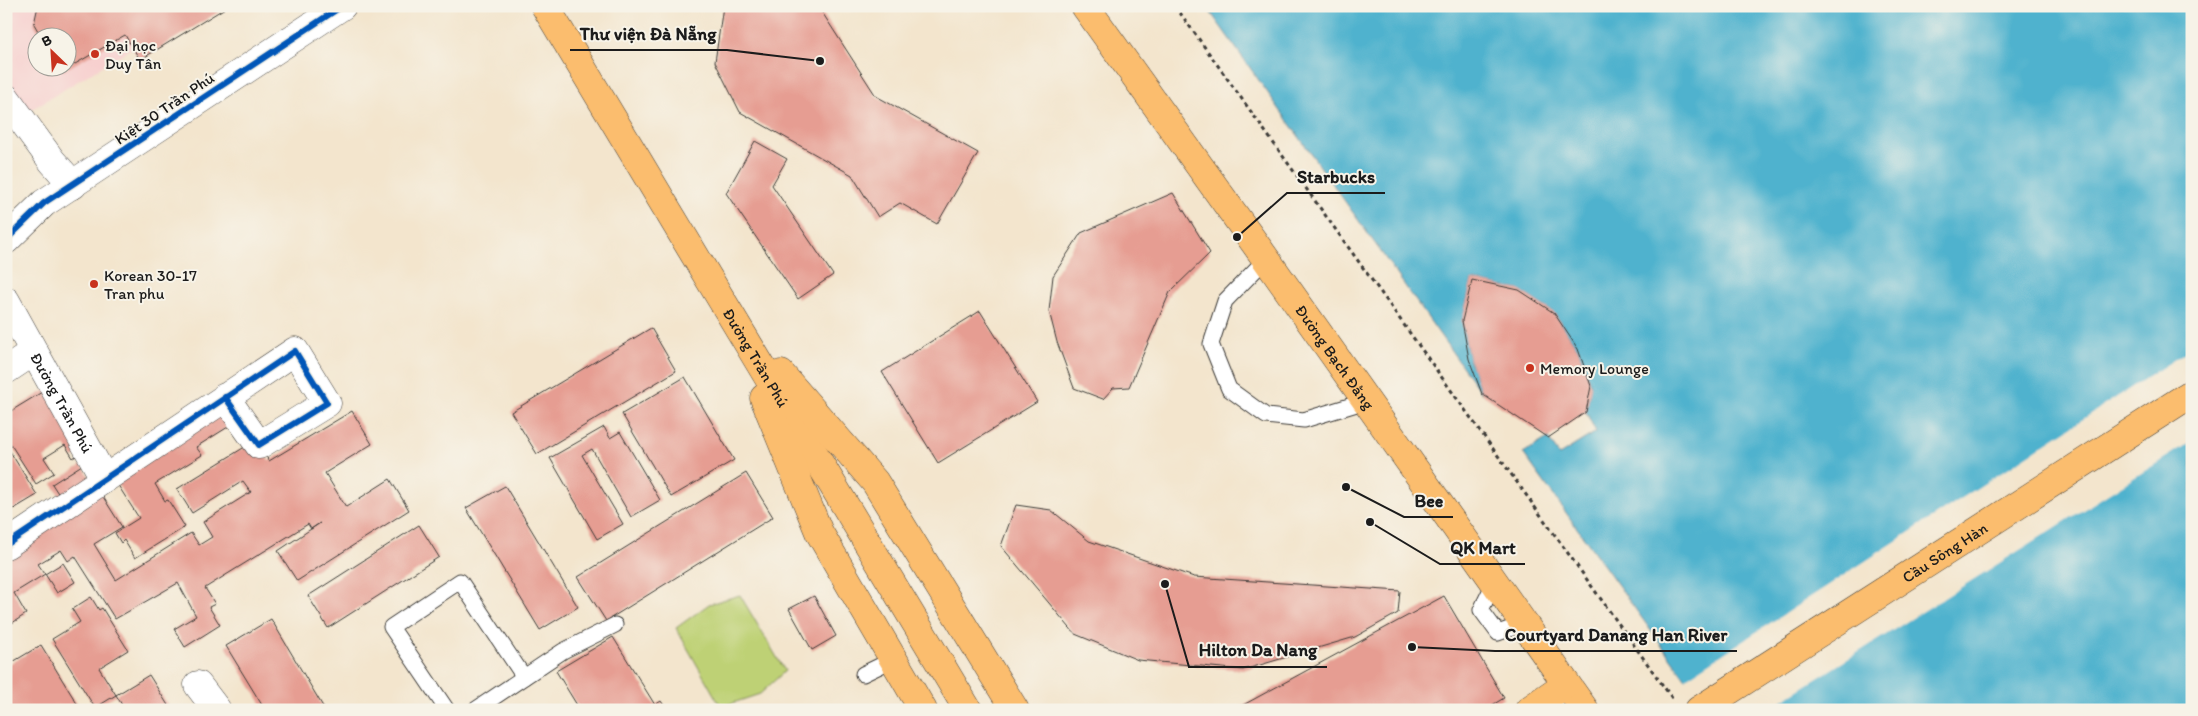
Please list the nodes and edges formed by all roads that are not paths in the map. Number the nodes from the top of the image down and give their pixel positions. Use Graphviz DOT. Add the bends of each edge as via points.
graph roads {
  1 [pos="342,6"];
  2 [pos="544,6"];
  3 [pos="1085,6"];
  4 [pos="6,98"];
  5 [pos="73,185"];
  6 [pos="6,240"];
  7 [pos="1266,258"];
  8 [pos="6,301"];
  9 [pos="730,316"];
  10 [pos="34,352"];
  11 [pos="6,370"];
  12 [pos="2192,393"];
  13 [pos="225,397"];
  14 [pos="1366,401"];
  15 [pos="104,478"];
  16 [pos="6,545"];
  17 [pos="615,625"];
  18 [pos="894,659"];
  19 [pos="863,674"];
  20 [pos="524,677"];
  21 [pos="1566,684"];
  22 [pos="198,685"];
  23 [pos="1687,706"];
  24 [pos="917,707"];
  25 [pos="217,710"];
  26 [pos="446,710"];
  27 [pos="475,710"];
  28 [pos="968,710"];
  29 [pos="1015,710"];
  30 [pos="1529,710"];
  31 [pos="1585,710"];
  1 -- 5 [label="street, Kiệt 30 Trần Phú"];
  2 -- 9 [label="main road, Đường Trần Phú"];
  3 -- 7 [label="main road, Đường Bạch Đằng"];
  4 -- 5 [label="street" via="52,162"];
  5 -- 6 [label="street, Kiệt 30 Trần Phú" via="44,203"];
  7 -- 14 [label="main road, Đường Bạch Đằng"];
  7 -- 14 [label="lane" via="1225,301 1211,344 1228,389 1266,416 1304,420"];
  8 -- 10 [label="street, Đường Trần Phú"];
  9 -- 18 [label="main road" via="819,532"];
  9 -- 28 [label="main road, Đường Trần Phú"];
  9 -- 29 [label="main road" via="875,482"];
  10 -- 11 [label="street"];
  10 -- 15 [label="street, Đường Trần Phú"];
  12 -- 23 [label="main road, Cầu Sông Hàn"];
  13 -- 15 [label="street"];
  14 -- 21 [label="main road, Đường Bạch Đằng"];
  15 -- 16 [label="street"];
  17 -- 20 [label="lane" via="563,651"];
  18 -- 19 [label="lane"];
  18 -- 24 [label="main road"];
  20 -- 26 [label="lane" via="460,582 391,627"];
  20 -- 27 [label="lane"];
  21 -- 30 [label="main road"];
  21 -- 31 [label="main road, Đường Bạch Đằng"];
  22 -- 25 [label="street"];
}
